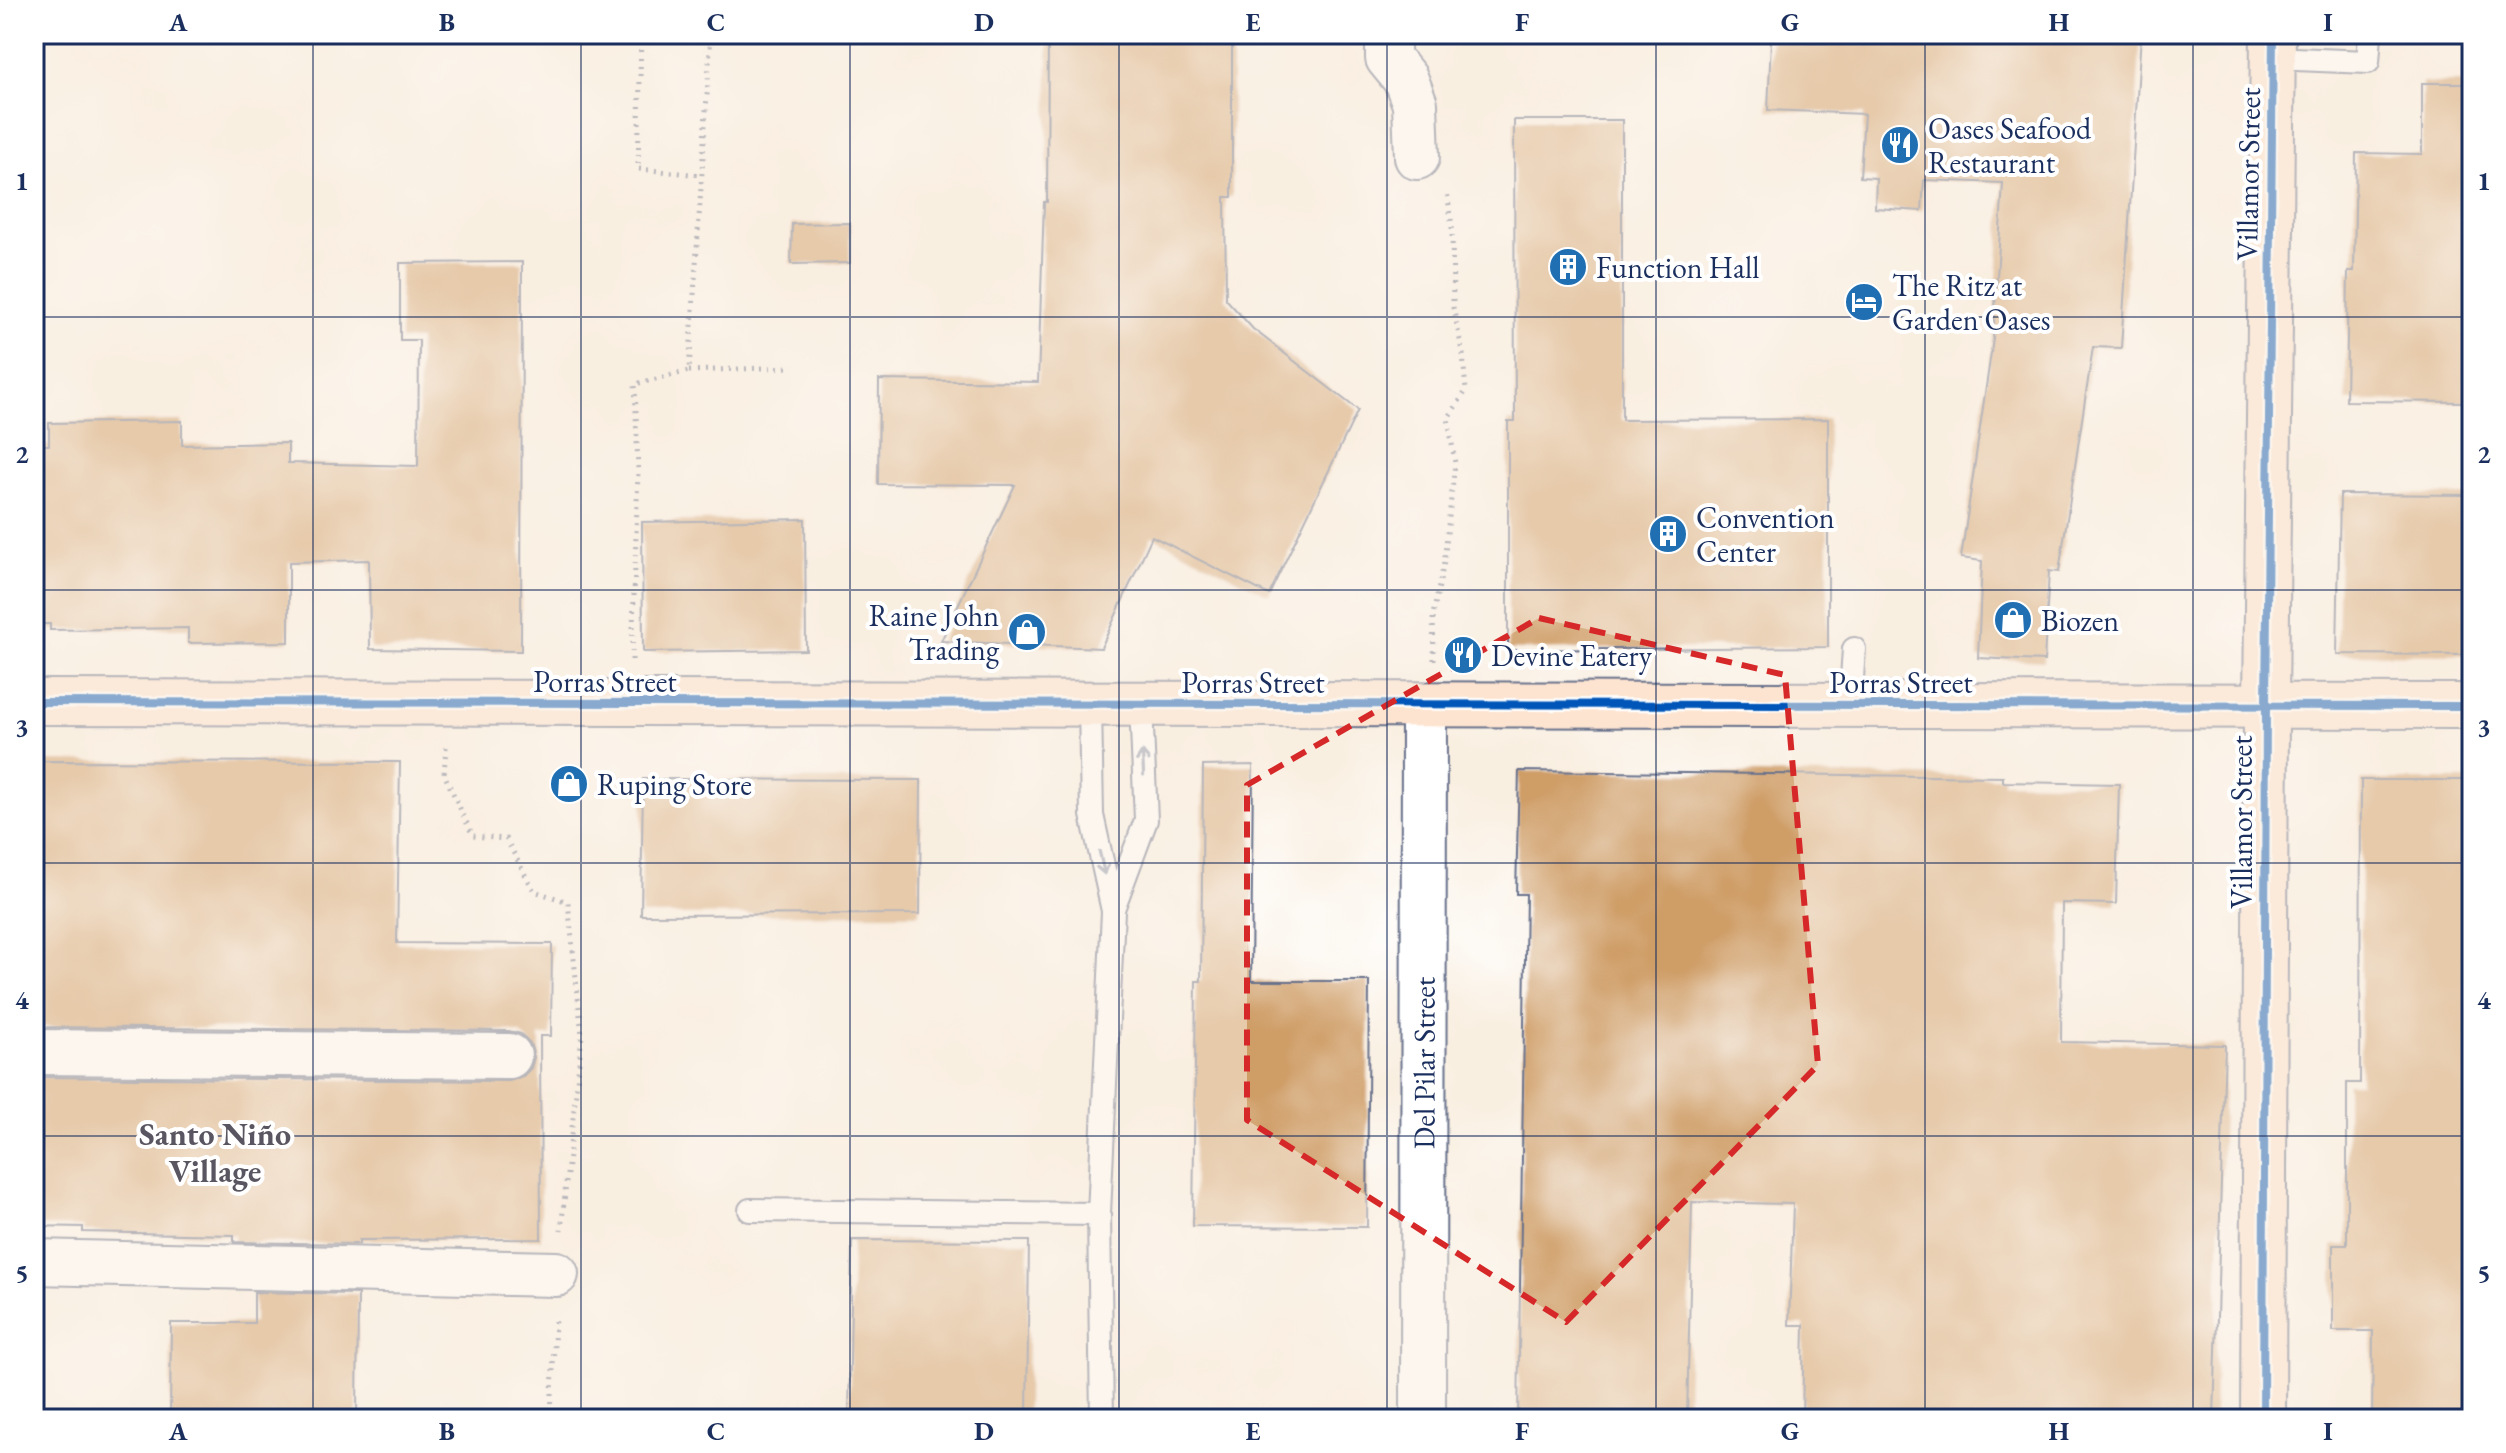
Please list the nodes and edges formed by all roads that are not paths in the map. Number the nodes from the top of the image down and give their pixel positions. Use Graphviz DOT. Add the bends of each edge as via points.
graph roads {
  1 [pos="1388,34"];
  2 [pos="2370,34"];
  3 [pos="2273,46"];
  4 [pos="1417,144"];
  5 [pos="1854,649"];
  6 [pos="34,702"];
  7 [pos="1090,705"];
  8 [pos="1141,705"];
  9 [pos="1430,705"];
  10 [pos="2266,705"];
  11 [pos="2472,706"];
  12 [pos="1850,707"];
  13 [pos="1113,911"];
  14 [pos="34,1052"];
  15 [pos="509,1056"];
  16 [pos="750,1210"];
  17 [pos="1099,1214"];
  18 [pos="34,1262"];
  19 [pos="556,1274"];
  20 [pos="1102,1419"];
  21 [pos="1423,1419"];
  22 [pos="2263,1419"];
  1 -- 4 [label="street" via="1388,58 1406,80 1415,104"];
  2 -- 3 [label="lane" via="2368,62"];
  3 -- 10 [label="street, Villamor Street"];
  5 -- 12 [label="lane"];
  6 -- 7 [label="street, Porras Street"];
  7 -- 8 [label="street, Porras Street"];
  7 -- 13 [label="lane, one-way" via="1092,815"];
  8 -- 9 [label="street, Porras Street"];
  13 -- 8 [label="lane, one-way" via="1146,820"];
  9 -- 12 [label="street, Porras Street"];
  9 -- 21 [label="street, Del Pilar Street"];
  10 -- 11 [label="street, Porras Street"];
  10 -- 12 [label="street, Porras Street"];
  10 -- 22 [label="street, Villamor Street"];
  13 -- 17 [label="lane"];
  14 -- 15 [label="street"];
  16 -- 17 [label="lane"];
  17 -- 20 [label="lane"];
  18 -- 19 [label="street"];
}
